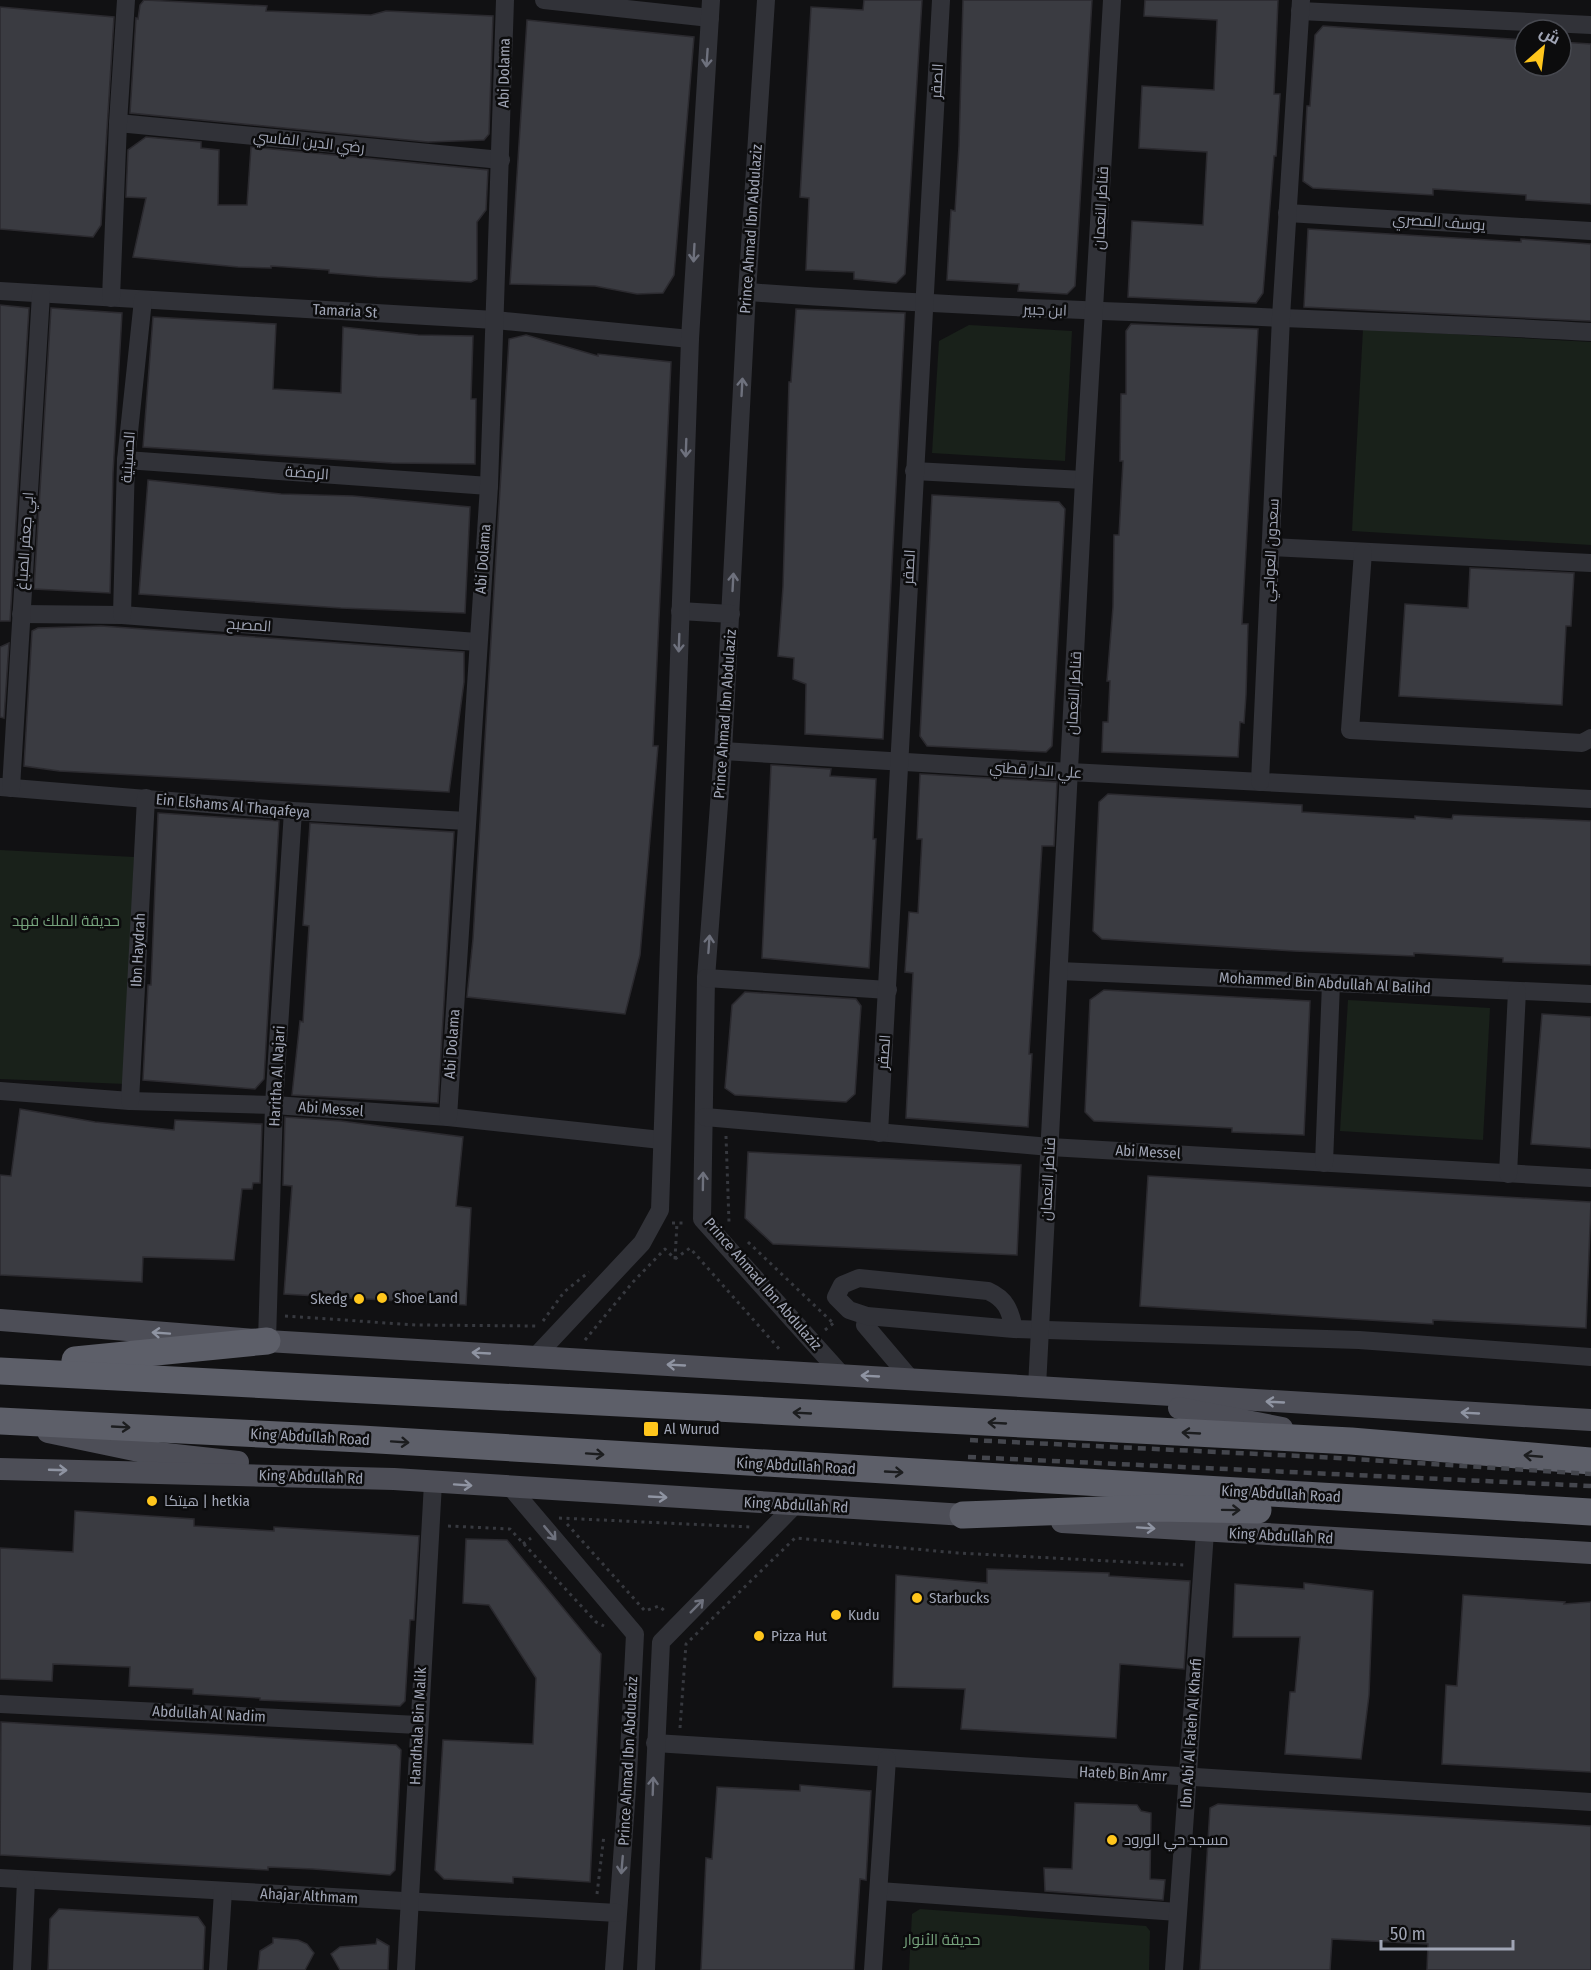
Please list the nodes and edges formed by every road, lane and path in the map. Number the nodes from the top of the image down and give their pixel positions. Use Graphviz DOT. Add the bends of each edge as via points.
graph roads {
  1 [pos="126,0"];
  2 [pos="506,0"];
  3 [pos="544,0"];
  4 [pos="766,0"];
  5 [pos="941,0"];
  6 [pos="1112,0"];
  7 [pos="1301,6"];
  8 [pos="710,9"];
  9 [pos="1591,25"];
  10 [pos="117,123"];
  11 [pos="501,160"];
  12 [pos="1287,213"];
  13 [pos="1591,231"];
  14 [pos="0,291"];
  15 [pos="747,292"];
  16 [pos="40,294"];
  17 [pos="111,298"];
  18 [pos="143,300"];
  19 [pos="925,304"];
  20 [pos="1095,312"];
  21 [pos="1281,317"];
  22 [pos="495,320"];
  23 [pos="1591,332"];
  24 [pos="690,339"];
  25 [pos="126,460"];
  26 [pos="914,471"];
  27 [pos="1084,480"];
  28 [pos="489,486"];
  29 [pos="1271,547"];
  30 [pos="1363,552"];
  31 [pos="1591,563"];
  32 [pos="680,611"];
  33 [pos="21,614"];
  34 [pos="731,614"];
  35 [pos="122,615"];
  36 [pos="477,642"];
  37 [pos="1591,738"];
  38 [pos="723,751"];
  39 [pos="901,760"];
  40 [pos="1070,772"];
  41 [pos="1260,782"];
  42 [pos="6,787"];
  43 [pos="146,798"];
  44 [pos="1591,799"];
  45 [pos="293,811"];
  46 [pos="466,821"];
  47 [pos="1059,971"];
  48 [pos="706,978"];
  49 [pos="1331,983"];
  50 [pos="888,990"];
  51 [pos="1517,992"];
  52 [pos="1591,994"];
  53 [pos="0,1091"];
  54 [pos="130,1101"];
  55 [pos="274,1105"];
  56 [pos="448,1117"];
  57 [pos="705,1117"];
  58 [pos="725,1119"];
  59 [pos="879,1133"];
  60 [pos="661,1140"];
  61 [pos="1050,1146"];
  62 [pos="1324,1163"];
  63 [pos="1508,1174"];
  64 [pos="1591,1178"];
  65 [pos="653,1223"];
  66 [pos="677,1223"];
  67 [pos="706,1223"];
  68 [pos="745,1238"];
  69 [pos="675,1259"];
  70 [pos="596,1266"];
  71 [pos="867,1316"];
  72 [pos="0,1320"];
  73 [pos="833,1323"];
  74 [pos="268,1328"];
  75 [pos="1014,1329"];
  76 [pos="1040,1329"];
  77 [pos="585,1340"];
  78 [pos="784,1355"];
  79 [pos="536,1356"];
  80 [pos="1591,1357"];
  81 [pos="0,1364"];
  82 [pos="0,1371"];
  83 [pos="842,1375"];
  84 [pos="910,1378"];
  85 [pos="1037,1387"];
  86 [pos="1089,1391"];
  87 [pos="1591,1420"];
  88 [pos="0,1421"];
  89 [pos="1351,1441"];
  90 [pos="1591,1461"];
  91 [pos="0,1469"];
  92 [pos="394,1479"];
  93 [pos="433,1483"];
  94 [pos="512,1489"];
  95 [pos="1364,1499"];
  96 [pos="795,1505"];
  97 [pos="1591,1512"];
  98 [pos="963,1515"];
  99 [pos="430,1524"];
  100 [pos="1205,1532"];
  101 [pos="749,1535"];
  102 [pos="1591,1553"];
  103 [pos="1203,1566"];
  104 [pos="672,1617"];
  105 [pos="606,1628"];
  106 [pos="0,1704"];
  107 [pos="418,1725"];
  108 [pos="655,1743"];
  109 [pos="678,1744"];
  110 [pos="887,1759"];
  111 [pos="1188,1778"];
  112 [pos="1591,1802"];
  113 [pos="0,1878"];
  114 [pos="26,1880"];
  115 [pos="223,1891"];
  116 [pos="879,1892"];
  117 [pos="409,1901"];
  118 [pos="1178,1912"];
  119 [pos="617,1913"];
  120 [pos="22,1970"];
  121 [pos="219,1970"];
  122 [pos="406,1970"];
  123 [pos="614,1970"];
  124 [pos="646,1970"];
  125 [pos="873,1970"];
  126 [pos="1174,1970"];
  1 -- 10 [label="street"];
  2 -- 11 [label="street, Abi Dolama"];
  3 -- 8 [label="street"];
  4 -- 15 [label="street, Prince Ahmad Ibn Abdulaziz"];
  5 -- 19 [label="street, الصقر"];
  6 -- 20 [label="street, قناطر النعمان"];
  7 -- 9 [label="street"];
  7 -- 12 [label="street, سعدون العواجي"];
  8 -- 24 [label="street, one-way"];
  10 -- 11 [label="street, رضي الدين الفاسي"];
  10 -- 17 [label="street"];
  11 -- 22 [label="street, Abi Dolama"];
  12 -- 13 [label="street, يوسف المصري"];
  12 -- 21 [label="street, سعدون العواجي"];
  14 -- 16 [label="street, Tamaria St"];
  15 -- 19 [label="street, ابن جبير"];
  34 -- 15 [label="street, Prince Ahmad Ibn Abdulaziz, one-way"];
  16 -- 17 [label="street, Tamaria St"];
  16 -- 33 [label="street, ابي جعفر الصباغ"];
  17 -- 18 [label="street, Tamaria St"];
  18 -- 22 [label="street, Tamaria St"];
  18 -- 25 [label="street, الحسينية"];
  19 -- 20 [label="street, ابن جبير"];
  19 -- 26 [label="street, الصقر"];
  20 -- 21 [label="street, ابن جبير"];
  20 -- 27 [label="street, قناطر النعمان"];
  21 -- 23 [label="street, ابن جبير"];
  21 -- 29 [label="street, سعدون العواجي"];
  22 -- 24 [label="street, Tamaria St"];
  22 -- 28 [label="street, Abi Dolama"];
  24 -- 32 [label="street, one-way"];
  25 -- 28 [label="street, الرمضة"];
  25 -- 35 [label="street, الحسينية"];
  26 -- 27 [label="street"];
  26 -- 39 [label="street, الصقر"];
  27 -- 40 [label="street, قناطر النعمان"];
  28 -- 36 [label="street, Abi Dolama"];
  29 -- 30 [label="street"];
  29 -- 41 [label="street, سعدون العواجي"];
  30 -- 31 [label="street"];
  30 -- 37 [label="street" via="1350,730 1582,743"];
  32 -- 34 [label="street"];
  32 -- 60 [label="street, one-way"];
  33 -- 35 [label="street, المصبح"];
  33 -- 42 [label="street, ابي جعفر الصباغ"];
  34 -- 38 [label="street, Prince Ahmad Ibn Abdulaziz"];
  35 -- 36 [label="street, المصبح"];
  36 -- 46 [label="street, Abi Dolama"];
  38 -- 39 [label="street, علي الدار قطني"];
  48 -- 38 [label="street, Prince Ahmad Ibn Abdulaziz, one-way"];
  39 -- 40 [label="street, علي الدار قطني"];
  39 -- 50 [label="street, الصقر"];
  40 -- 41 [label="street, علي الدار قطني"];
  40 -- 47 [label="street, قناطر النعمان"];
  41 -- 44 [label="street, علي الدار قطني"];
  42 -- 43 [label="street, Ein Elshams Al Thaqafeya"];
  43 -- 45 [label="street, Ein Elshams Al Thaqafeya"];
  43 -- 54 [label="street, Ibn Haydrah"];
  45 -- 46 [label="street, Ein Elshams Al Thaqafeya"];
  45 -- 55 [label="street, Haritha Al Najari"];
  46 -- 56 [label="street, Abi Dolama"];
  47 -- 49 [label="street, Mohammed Bin Abdullah Al Balihd"];
  47 -- 61 [label="street, قناطر النعمان"];
  48 -- 50 [label="street"];
  48 -- 57 [label="street, Prince Ahmad Ibn Abdulaziz"];
  49 -- 51 [label="street, Mohammed Bin Abdullah Al Balihd"];
  49 -- 62 [label="street"];
  50 -- 59 [label="street, الصقر"];
  51 -- 52 [label="street, Mohammed Bin Abdullah Al Balihd"];
  51 -- 63 [label="street"];
  53 -- 54 [label="street, Abi Messel"];
  54 -- 55 [label="street, Abi Messel"];
  55 -- 56 [label="street, Abi Messel"];
  55 -- 74 [label="street, Haritha Al Najari"];
  56 -- 60 [label="street, Abi Messel"];
  57 -- 58 [label="street, Abi Messel"];
  67 -- 57 [label="street, Prince Ahmad Ibn Abdulaziz, one-way" via="702,1219"];
  58 -- 59 [label="street, Abi Messel"];
  58 -- 67 [label="path" via="729,1223"];
  59 -- 61 [label="street, Abi Messel"];
  60 -- 65 [label="street" via="660,1210"];
  61 -- 62 [label="street, Abi Messel"];
  61 -- 76 [label="street, قناطر النعمان"];
  62 -- 63 [label="street, Abi Messel"];
  63 -- 64 [label="street, Abi Messel"];
  65 -- 66 [label="path"];
  65 -- 79 [label="street" via="642,1244"];
  66 -- 67 [label="path"];
  66 -- 69 [label="path"];
  67 -- 83 [label="street, Prince Ahmad Ibn Abdulaziz"];
  68 -- 73 [label="path"];
  69 -- 77 [label="path" via="665,1249"];
  69 -- 78 [label="path" via="690,1248"];
  70 -- 74 [label="path" via="564,1292 537,1328 416,1324"];
  71 -- 75 [label="street"];
  71 -- 75 [label="street" via="838,1301 838,1291 847,1281 859,1278 988,1291 1006,1303"];
  71 -- 84 [label="street" via="865,1324"];
  74 -- 72 [label="main road, one-way"];
  79 -- 74 [label="main road, one-way"];
  74 -- 81 [label="highway" via="89,1360"];
  75 -- 76 [label="street"];
  76 -- 80 [label="street" via="1359,1340"];
  76 -- 85 [label="street, قناطر النعمان"];
  83 -- 79 [label="main road, one-way"];
  89 -- 82 [label="highway, one-way"];
  84 -- 83 [label="main road, one-way"];
  84 -- 85 [label="main road"];
  85 -- 86 [label="main road"];
  87 -- 86 [label="main road, one-way"];
  86 -- 89 [label="main road"];
  88 -- 92 [label="main road" via="139,1451"];
  88 -- 95 [label="highway, King Abdullah Road, one-way"];
  90 -- 89 [label="highway, one-way"];
  91 -- 92 [label="main road, King Abdullah Rd, one-way"];
  92 -- 93 [label="main road, King Abdullah Rd"];
  93 -- 94 [label="main road, King Abdullah Rd, one-way"];
  93 -- 99 [label="street, Handhala Bin Malik"];
  94 -- 96 [label="main road, King Abdullah Rd, one-way"];
  94 -- 119 [label="street, Prince Ahmad Ibn Abdulaziz, one-way" via="635,1634"];
  95 -- 97 [label="highway, King Abdullah Road"];
  98 -- 95 [label="highway, one-way" via="1157,1508 1286,1511"];
  96 -- 98 [label="main road, King Abdullah Rd"];
  108 -- 96 [label="street, Prince Ahmad Ibn Abdulaziz, one-way" via="661,1642"];
  98 -- 100 [label="main road, King Abdullah Rd, one-way"];
  99 -- 105 [label="path" via="510,1529 596,1622"];
  99 -- 107 [label="street, Handhala Bin Malik"];
  100 -- 102 [label="main road, King Abdullah Rd"];
  100 -- 103 [label="street, Ibn Abi Al Fateh Al Kharfi"];
  101 -- 104 [label="path" via="756,1527 561,1517 645,1611 659,1606"];
  103 -- 109 [label="path" via="958,1553 795,1538 686,1644"];
  103 -- 111 [label="street, Ibn Abi Al Fateh Al Kharfi"];
  106 -- 107 [label="street, Abdullah Al Nadim"];
  107 -- 117 [label="street, Handhala Bin Malik"];
  108 -- 109 [label="street, Hateb Bin Amr"];
  124 -- 108 [label="street, Prince Ahmad Ibn Abdulaziz, one-way"];
  109 -- 110 [label="street, Hateb Bin Amr"];
  110 -- 111 [label="street, Hateb Bin Amr"];
  110 -- 116 [label="street"];
  111 -- 112 [label="street, Hateb Bin Amr"];
  111 -- 118 [label="street, Ibn Abi Al Fateh Al Kharfi"];
  113 -- 114 [label="street, Ahajar Althmam"];
  114 -- 115 [label="street, Ahajar Althmam"];
  114 -- 120 [label="street"];
  115 -- 117 [label="street, Ahajar Althmam"];
  115 -- 121 [label="street"];
  116 -- 118 [label="street"];
  116 -- 125 [label="street"];
  117 -- 119 [label="street, Ahajar Althmam"];
  117 -- 122 [label="street, Handhala Bin Malik"];
  118 -- 126 [label="street, Ibn Abi Al Fateh Al Kharfi"];
  119 -- 123 [label="street, Prince Ahmad Ibn Abdulaziz"];
}
